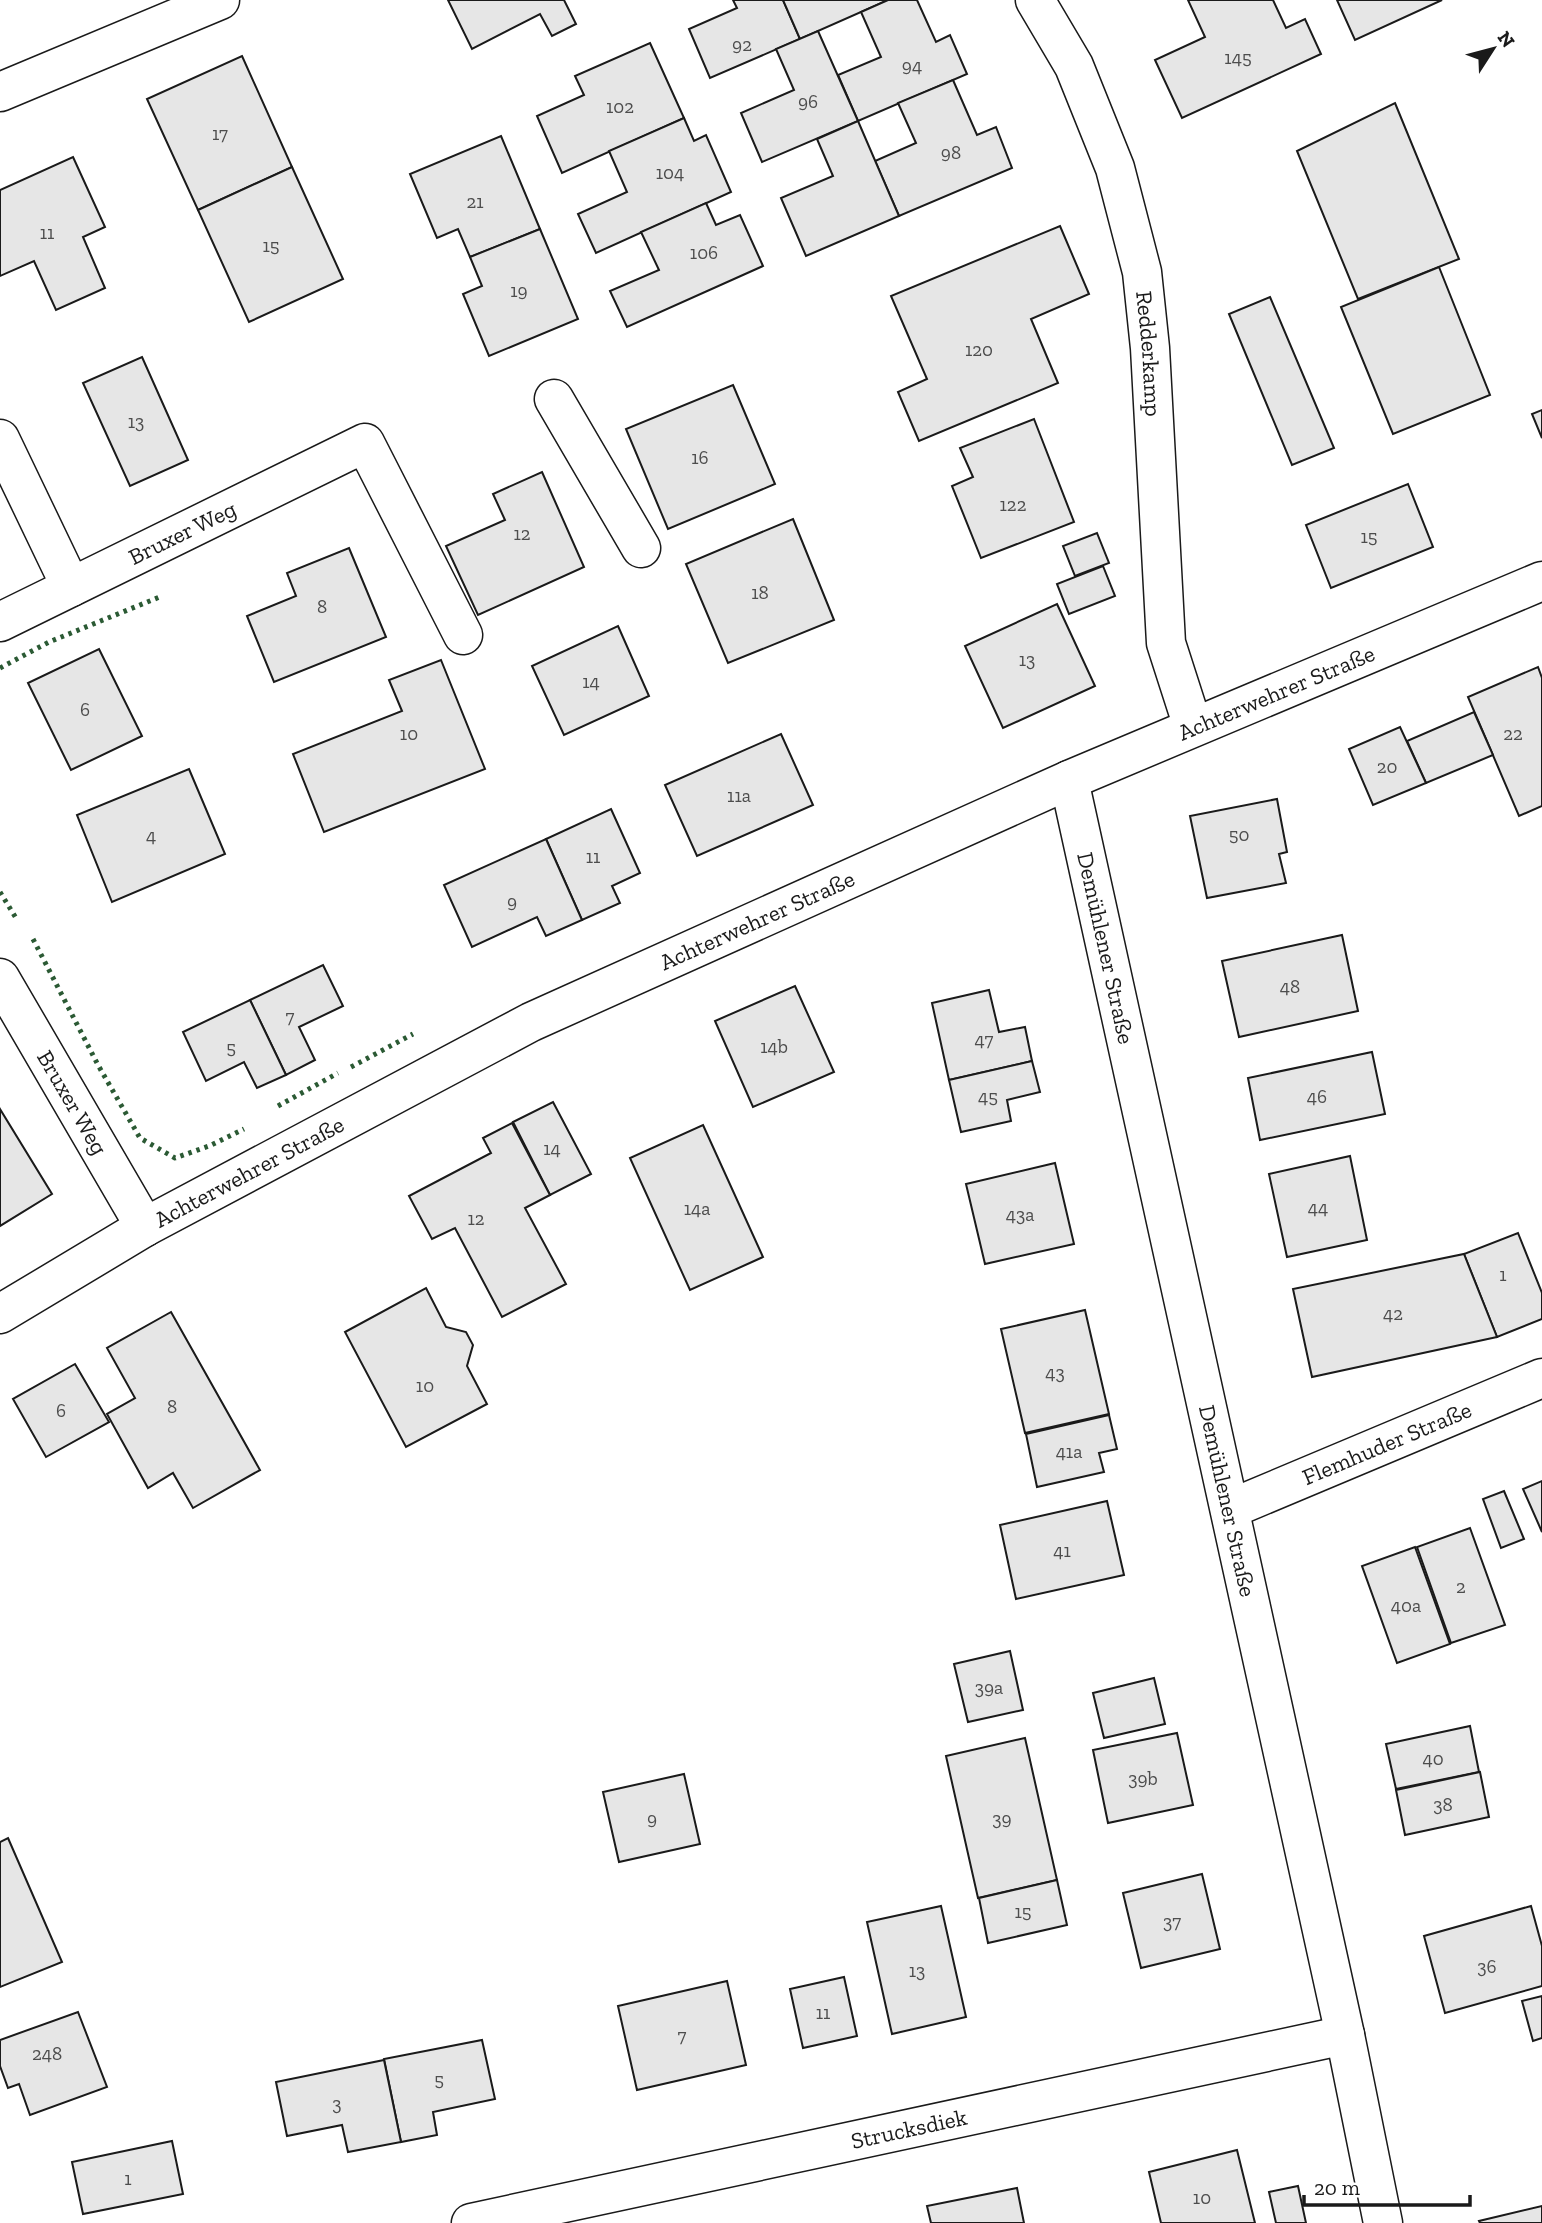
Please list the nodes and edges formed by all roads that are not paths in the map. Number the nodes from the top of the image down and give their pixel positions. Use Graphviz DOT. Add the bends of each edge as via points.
graph roads {
  1 [pos="220,0"];
  2 [pos="1035,0"];
  3 [pos="0,92"];
  4 [pos="554,399"];
  5 [pos="0,439"];
  6 [pos="641,548"];
  7 [pos="1542,582"];
  8 [pos="71,587"];
  9 [pos="0,622"];
  10 [pos="463,635"];
  11 [pos="1193,727"];
  12 [pos="1069,780"];
  13 [pos="0,978"];
  14 [pos="145,1227"];
  15 [pos="0,1314"];
  16 [pos="1542,1378"];
  17 [pos="1230,1509"];
  18 [pos="1345,2035"];
  19 [pos="471,2223"];
  20 [pos="1383,2223"];
  1 -- 3 [label="street"];
  2 -- 11 [label="street, Redderkamp" via="1074,66 1115,168 1142,272 1166,643"];
  4 -- 6 [label="street"];
  5 -- 8 [label="street"];
  7 -- 11 [label="street, Achterwehrer Straße"];
  8 -- 9 [label="street, Bruxer Weg"];
  8 -- 10 [label="street, Bruxer Weg" via="365,443"];
  11 -- 12 [label="street, Achterwehrer Straße"];
  12 -- 14 [label="street, Achterwehrer Straße" via="531,1022"];
  12 -- 17 [label="street, Demühlener Straße"];
  13 -- 14 [label="street, Bruxer Weg"];
  14 -- 15 [label="street, Achterwehrer Straße"];
  16 -- 17 [label="street, Flemhuder Straße"];
  17 -- 18 [label="street, Demühlener Straße"];
  18 -- 19 [label="street, Strucksdiek"];
  18 -- 20 [label="street, Demühlener Straße"];
}
